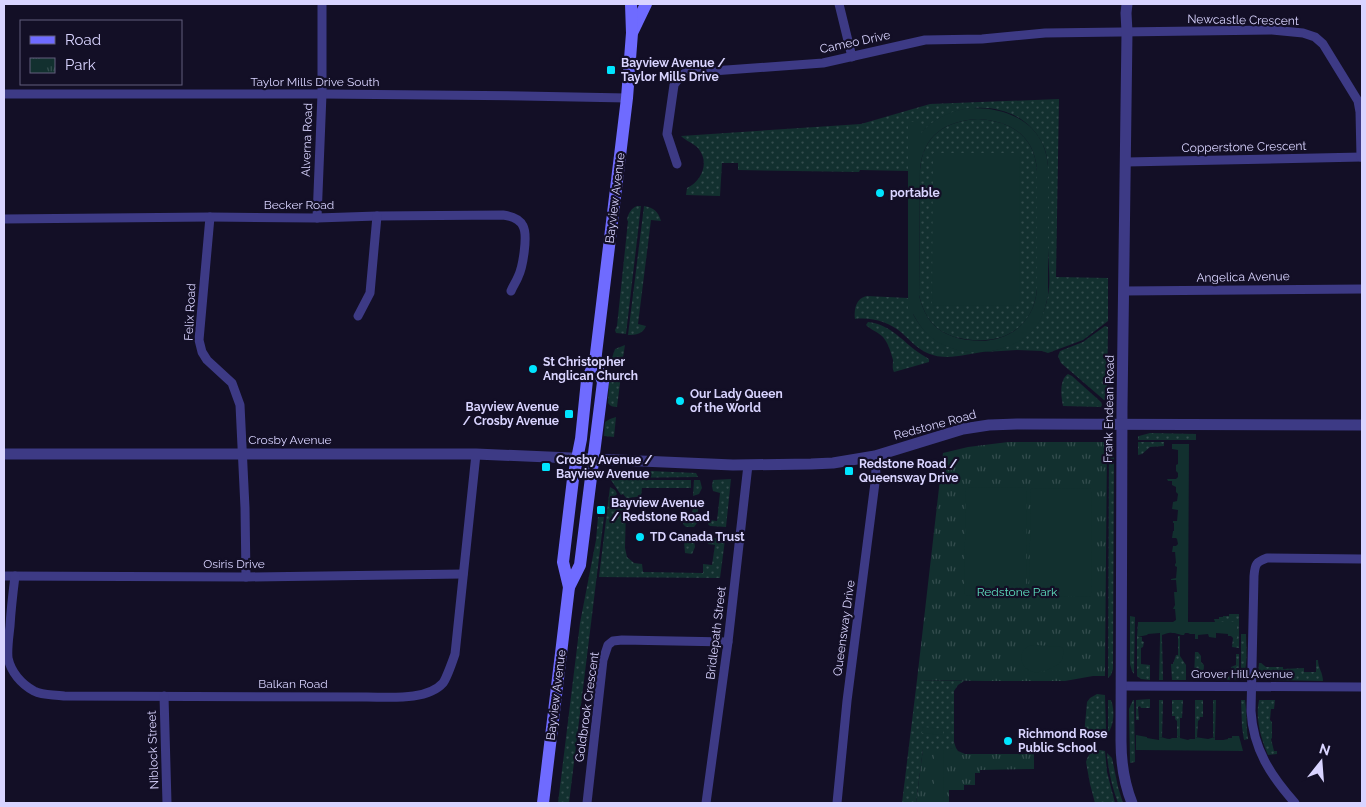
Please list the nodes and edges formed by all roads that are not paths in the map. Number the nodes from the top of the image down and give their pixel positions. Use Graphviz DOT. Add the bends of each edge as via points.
graph roads {
  1 [pos="322,4"];
  2 [pos="631,4"];
  3 [pos="646,4"];
  4 [pos="839,4"];
  5 [pos="1125,7"];
  6 [pos="1127,32"];
  7 [pos="632,33"];
  8 [pos="852,56"];
  9 [pos="4,94"];
  10 [pos="322,94"];
  11 [pos="627,98"];
  12 [pos="1361,157"];
  13 [pos="1126,162"];
  14 [pos="677,164"];
  15 [pos="377,216"];
  16 [pos="210,217"];
  17 [pos="317,218"];
  18 [pos="4,219"];
  19 [pos="1362,288"];
  20 [pos="511,291"];
  21 [pos="1124,291"];
  22 [pos="358,316"];
  23 [pos="595,362"];
  24 [pos="1122,424"];
  25 [pos="1362,425"];
  26 [pos="242,453"];
  27 [pos="4,454"];
  28 [pos="476,454"];
  29 [pos="875,456"];
  30 [pos="577,457"];
  31 [pos="594,458"];
  32 [pos="748,465"];
  33 [pos="1362,560"];
  34 [pos="463,574"];
  35 [pos="4,576"];
  36 [pos="15,576"];
  37 [pos="246,576"];
  38 [pos="569,587"];
  39 [pos="728,642"];
  40 [pos="1121,686"];
  41 [pos="1252,686"];
  42 [pos="1362,687"];
  43 [pos="164,696"];
  44 [pos="167,803"];
  45 [pos="543,803"];
  46 [pos="587,803"];
  47 [pos="706,803"];
  48 [pos="836,803"];
  49 [pos="1132,803"];
  50 [pos="1295,803"];
  1 -- 10 [label="street, Alverna Road"];
  2 -- 7 [label="main road, Bayview Avenue"];
  3 -- 7 [label="main road, Bayview Avenue"];
  4 -- 8 [label="street"];
  5 -- 6 [label="street, Frank Endean Road"];
  6 -- 8 [label="street, Cameo Drive" via="924,40"];
  6 -- 12 [label="street, Newcastle Crescent" via="1272,30 1315,37 1323,44 1358,101"];
  6 -- 13 [label="street, Frank Endean Road"];
  7 -- 11 [label="main road, Bayview Avenue"];
  8 -- 14 [label="street, Cameo Drive" via="823,63 685,73 674,85 667,134"];
  9 -- 10 [label="street, Taylor Mills Drive South"];
  10 -- 11 [label="street, Taylor Mills Drive South"];
  10 -- 17 [label="street, Alverna Road"];
  11 -- 23 [label="main road, Bayview Avenue"];
  12 -- 13 [label="street, Copperstone Crescent"];
  13 -- 21 [label="street, Frank Endean Road"];
  15 -- 17 [label="street, Becker Road"];
  15 -- 20 [label="street, Becker Road" via="512,216 524,227 526,241 519,275"];
  15 -- 22 [label="street" via="370,293"];
  16 -- 17 [label="street, Becker Road"];
  16 -- 18 [label="street, Becker Road"];
  16 -- 26 [label="street, Felix Road" via="199,340 207,360 232,383 236,391 240,405"];
  19 -- 21 [label="street, Angelica Avenue"];
  21 -- 24 [label="street, Frank Endean Road"];
  23 -- 30 [label="main road, Bayview Avenue" via="587,380"];
  23 -- 31 [label="main road, Bayview Avenue" via="603,382"];
  24 -- 25 [label="street, Redstone Road"];
  24 -- 29 [label="street, Redstone Road" via="989,425 963,429"];
  24 -- 40 [label="street, Frank Endean Road"];
  26 -- 27 [label="street, Crosby Avenue"];
  26 -- 28 [label="street, Crosby Avenue"];
  26 -- 37 [label="street"];
  28 -- 30 [label="street, Crosby Avenue"];
  28 -- 34 [label="street, Balkan Road"];
  29 -- 32 [label="street, Redstone Road" via="833,463"];
  29 -- 48 [label="street, Queensway Drive" via="876,475"];
  30 -- 31 [label="street, Redstone Road"];
  30 -- 38 [label="main road, Bayview Avenue" via="563,562"];
  31 -- 32 [label="street, Redstone Road"];
  31 -- 38 [label="main road, Bayview Avenue" via="580,565"];
  32 -- 39 [label="street, Bridlepath Street"];
  33 -- 41 [label="street" via="1267,558 1258,562 1254,576"];
  34 -- 37 [label="street, Osiris Drive"];
  34 -- 43 [label="street, Balkan Road" via="455,654 444,682 428,692 400,697"];
  35 -- 36 [label="street, Osiris Drive"];
  36 -- 37 [label="street, Osiris Drive"];
  36 -- 43 [label="street, Balkan Road" via="8,657 12,670 23,684 49,696"];
  38 -- 45 [label="main road, Bayview Avenue"];
  39 -- 46 [label="street, Goldbrook Crescent" via="622,640 608,645 603,660"];
  39 -- 47 [label="street, Bridlepath Street"];
  40 -- 41 [label="street, Grover Hill Avenue"];
  40 -- 49 [label="street, Frank Endean Road" via="1121,759"];
  41 -- 42 [label="street, Grover Hill Avenue"];
  41 -- 50 [label="street" via="1255,741 1273,775"];
  43 -- 44 [label="street, Niblock Street"];
}
